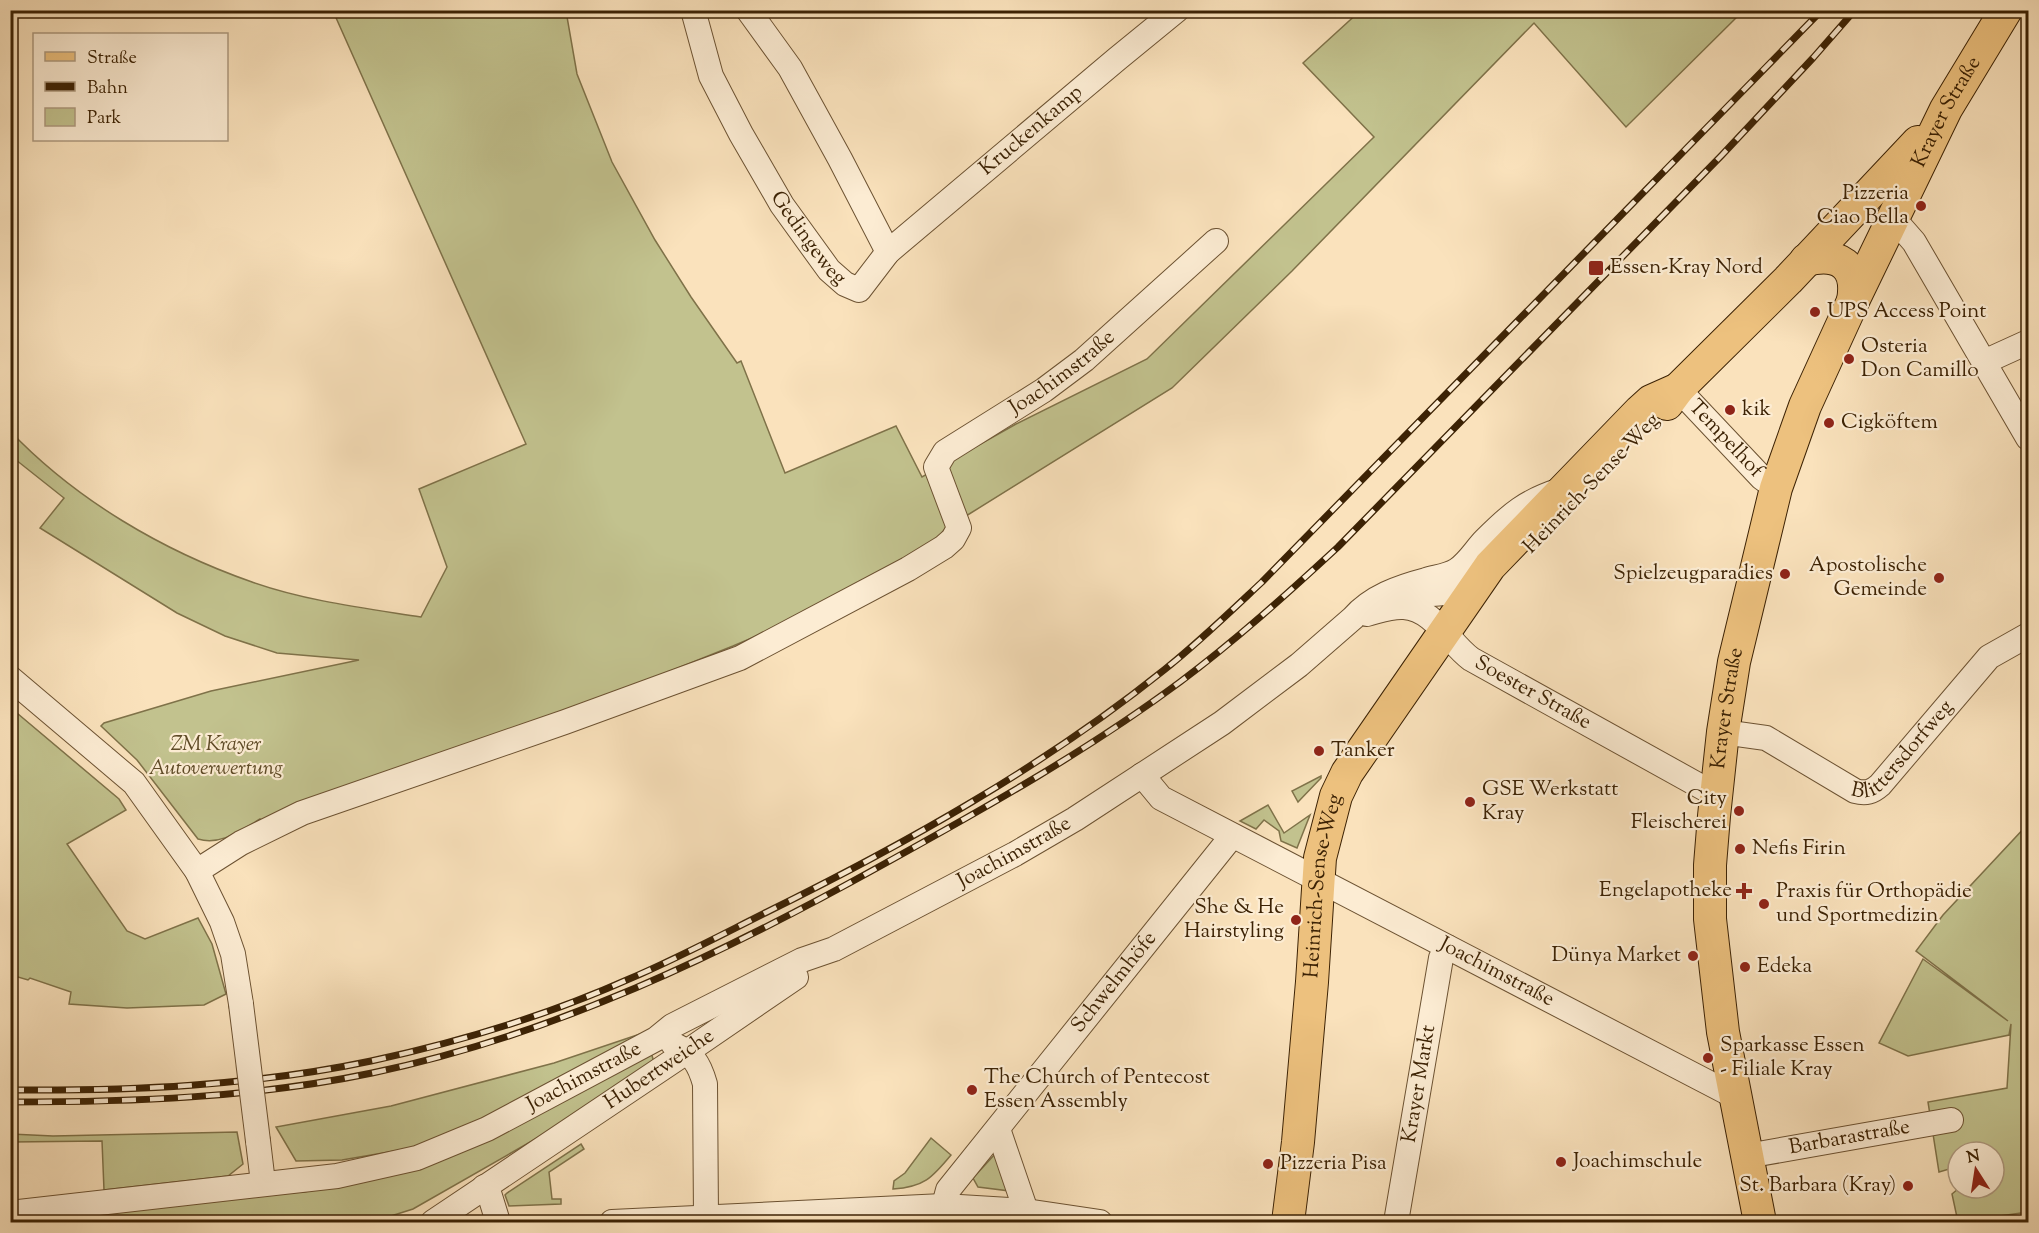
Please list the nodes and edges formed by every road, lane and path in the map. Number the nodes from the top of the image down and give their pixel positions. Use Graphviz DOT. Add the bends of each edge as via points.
graph roads {
  1 [pos="693,10"];
  2 [pos="748,10"];
  3 [pos="1177,10"];
  4 [pos="2006,10"];
  5 [pos="1946,109"];
  6 [pos="1893,208"];
  7 [pos="1216,241"];
  8 [pos="888,252"];
  9 [pos="1806,260"];
  10 [pos="1853,301"];
  11 [pos="2028,342"];
  12 [pos="1984,362"];
  13 [pos="1678,389"];
  14 [pos="2028,438"];
  15 [pos="1776,488"];
  16 [pos="1563,489"];
  17 [pos="1443,575"];
  18 [pos="1472,591"];
  19 [pos="1353,618"];
  20 [pos="1444,633"];
  21 [pos="2028,635"];
  22 [pos="10,678"];
  23 [pos="1723,732"];
  24 [pos="1142,775"];
  25 [pos="1716,795"];
  26 [pos="1232,836"];
  27 [pos="197,871"];
  28 [pos="1318,881"];
  29 [pos="1447,947"];
  30 [pos="834,950"];
  31 [pos="656,1039"];
  32 [pos="688,1052"];
  33 [pos="1736,1097"];
  34 [pos="1951,1120"];
  35 [pos="998,1129"];
  36 [pos="1747,1156"];
  37 [pos="263,1183"];
  38 [pos="484,1187"];
  39 [pos="1026,1211"];
  40 [pos="10,1212"];
  41 [pos="941,1214"];
  42 [pos="706,1217"];
  43 [pos="1293,1220"];
  44 [pos="433,1222"];
  45 [pos="498,1222"];
  46 [pos="612,1222"];
  47 [pos="1100,1222"];
  48 [pos="1396,1222"];
  49 [pos="1760,1222"];
  1 -- 8 [label="street, Gedingeweg" via="711,76 741,134 782,205 829,270 859,290"];
  2 -- 8 [label="street" via="790,68"];
  3 -- 8 [label="street, Kruckenkamp"];
  4 -- 5 [label="main road, Krayer Straße"];
  5 -- 6 [label="main road, Krayer Straße"];
  5 -- 9 [label="main road, Heinrich-Sense-Weg"];
  6 -- 9 [label="main road, Heinrich-Sense-Weg"];
  6 -- 10 [label="main road, Krayer Straße"];
  6 -- 12 [label="street"];
  7 -- 27 [label="street, Joachimstraße" via="1084,360 945,452 936,466 959,528 944,548 740,658 302,813 241,843"];
  9 -- 10 [label="main road" via="1828,257 1843,262 1853,277"];
  9 -- 13 [label="main road, Heinrich-Sense-Weg"];
  10 -- 15 [label="main road, Krayer Straße" via="1805,406"];
  11 -- 12 [label="street"];
  12 -- 14 [label="street"];
  13 -- 15 [label="street, Tempelhof"];
  13 -- 16 [label="main road, Heinrich-Sense-Weg" via="1645,407"];
  13 -- 18 [label="main road, Heinrich-Sense-Weg" via="1660,413 1499,580 1488,588"];
  15 -- 23 [label="main road, Krayer Straße" via="1734,662"];
  16 -- 17 [label="street, Heinrich-Sense-Weg" via="1518,509 1458,570"];
  16 -- 18 [label="main road, Heinrich-Sense-Weg" via="1490,566"];
  17 -- 19 [label="street, Soester Straße" via="1375,599"];
  18 -- 19 [label="street, Soester Straße" via="1404,597"];
  18 -- 20 [label="main road, Heinrich-Sense-Weg"];
  19 -- 20 [label="street, Soester Straße" via="1408,607 1428,616"];
  19 -- 24 [label="street, Soester Straße" via="1299,665"];
  20 -- 25 [label="street, Soester Straße" via="1471,659"];
  20 -- 28 [label="main road, Heinrich-Sense-Weg" via="1347,773 1321,849"];
  21 -- 23 [label="street, Blittersdorfweg" via="1989,657 1880,785 1864,794 1766,738"];
  22 -- 27 [label="street" via="134,783"];
  23 -- 25 [label="main road, Krayer Straße"];
  24 -- 26 [label="street, Joachimstraße" via="1161,798"];
  24 -- 30 [label="street, Joachimstraße" via="1015,854"];
  25 -- 33 [label="main road, Krayer Straße" via="1710,918 1718,998"];
  26 -- 28 [label="street, Joachimstraße"];
  26 -- 35 [label="street, Schwelmhöfe"];
  27 -- 37 [label="street, bridge" via="233,954"];
  28 -- 29 [label="street, Joachimstraße"];
  28 -- 43 [label="main road, Heinrich-Sense-Weg"];
  29 -- 33 [label="street, Joachimstraße"];
  29 -- 48 [label="street, Krayer Markt" via="1441,958"];
  30 -- 31 [label="street, Joachimstraße" via="802,960 672,1026"];
  30 -- 32 [label="street, Hubertweiche"];
  31 -- 32 [label="street"];
  31 -- 37 [label="street, Joachimstraße" via="487,1129 417,1158 337,1176"];
  32 -- 38 [label="street, Hubertweiche"];
  32 -- 42 [label="street" via="701,1070 705,1084"];
  33 -- 36 [label="main road, Krayer Straße"];
  34 -- 36 [label="street, Barbarastraße"];
  35 -- 39 [label="street"];
  35 -- 41 [label="street, Schwelmhöfe" via="948,1190"];
  36 -- 49 [label="main road, Krayer Straße"];
  37 -- 40 [label="street, Joachimstraße"];
  38 -- 44 [label="street, Hubertweiche"];
  38 -- 45 [label="street"];
  39 -- 41 [label="street"];
  39 -- 47 [label="street"];
  41 -- 42 [label="street"];
  42 -- 46 [label="street"];
}
